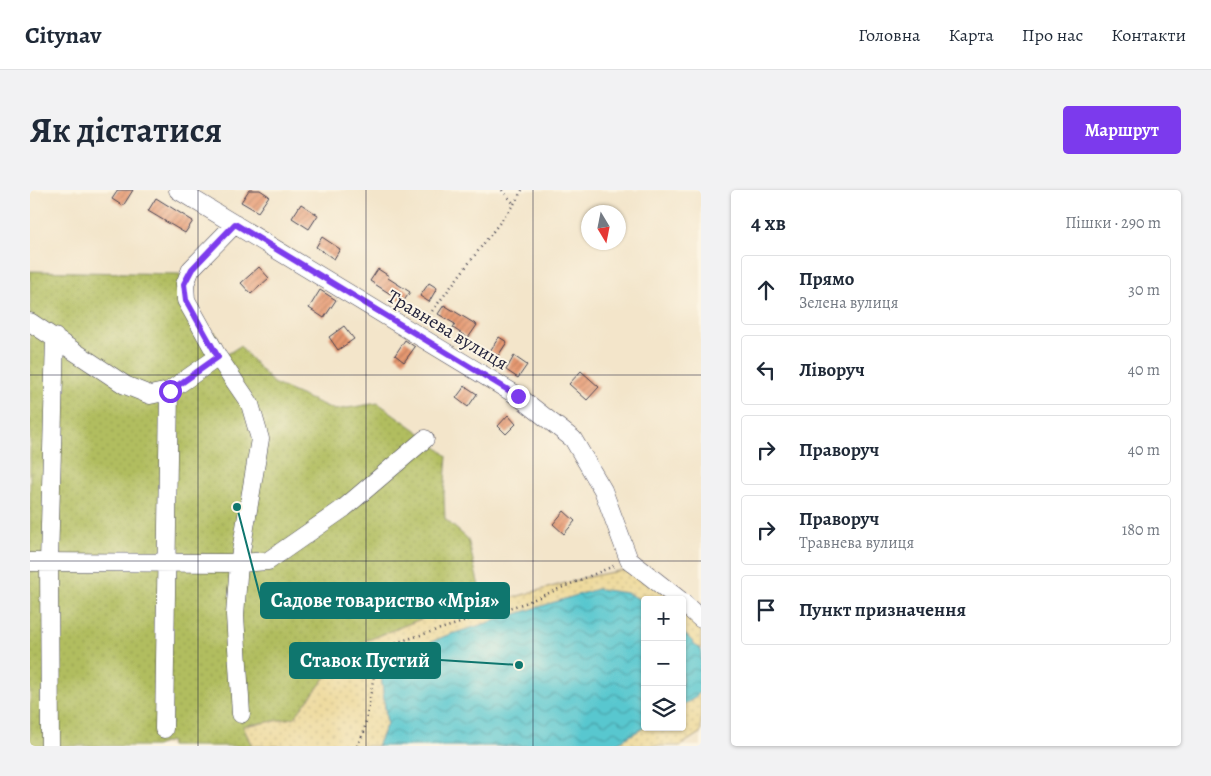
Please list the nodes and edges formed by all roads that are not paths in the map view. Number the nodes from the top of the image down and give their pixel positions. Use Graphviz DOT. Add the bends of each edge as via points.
graph roads {
  1 [pos="178,190"];
  2 [pos="235,224"];
  3 [pos="30,322"];
  4 [pos="55,337"];
  5 [pos="218,357"];
  6 [pos="170,391"];
  7 [pos="425,439"];
  8 [pos="30,562"];
  9 [pos="49,563"];
  10 [pos="166,563"];
  11 [pos="239,563"];
  12 [pos="674,596"];
  13 [pos="686,606"];
  14 [pos="701,619"];
  15 [pos="241,714"];
  16 [pos="164,729"];
  17 [pos="50,746"];
  1 -- 2 [label="street, Травнева вулиця"];
  2 -- 5 [label="street" via="192,269 184,284 186,300"];
  2 -- 12 [label="street, Травнева вулиця" via="518,396 573,438 603,490 629,560"];
  3 -- 4 [label="street"];
  4 -- 6 [label="street" via="125,385 150,395"];
  4 -- 9 [label="street"];
  5 -- 6 [label="street"];
  5 -- 11 [label="street" via="250,404 260,439"];
  6 -- 10 [label="street"];
  7 -- 11 [label="street" via="344,508 268,561"];
  8 -- 9 [label="street"];
  9 -- 10 [label="street"];
  9 -- 17 [label="street"];
  10 -- 11 [label="street"];
  10 -- 16 [label="street"];
  11 -- 15 [label="street" via="235,615"];
  13 -- 14 [label="street"];
}
